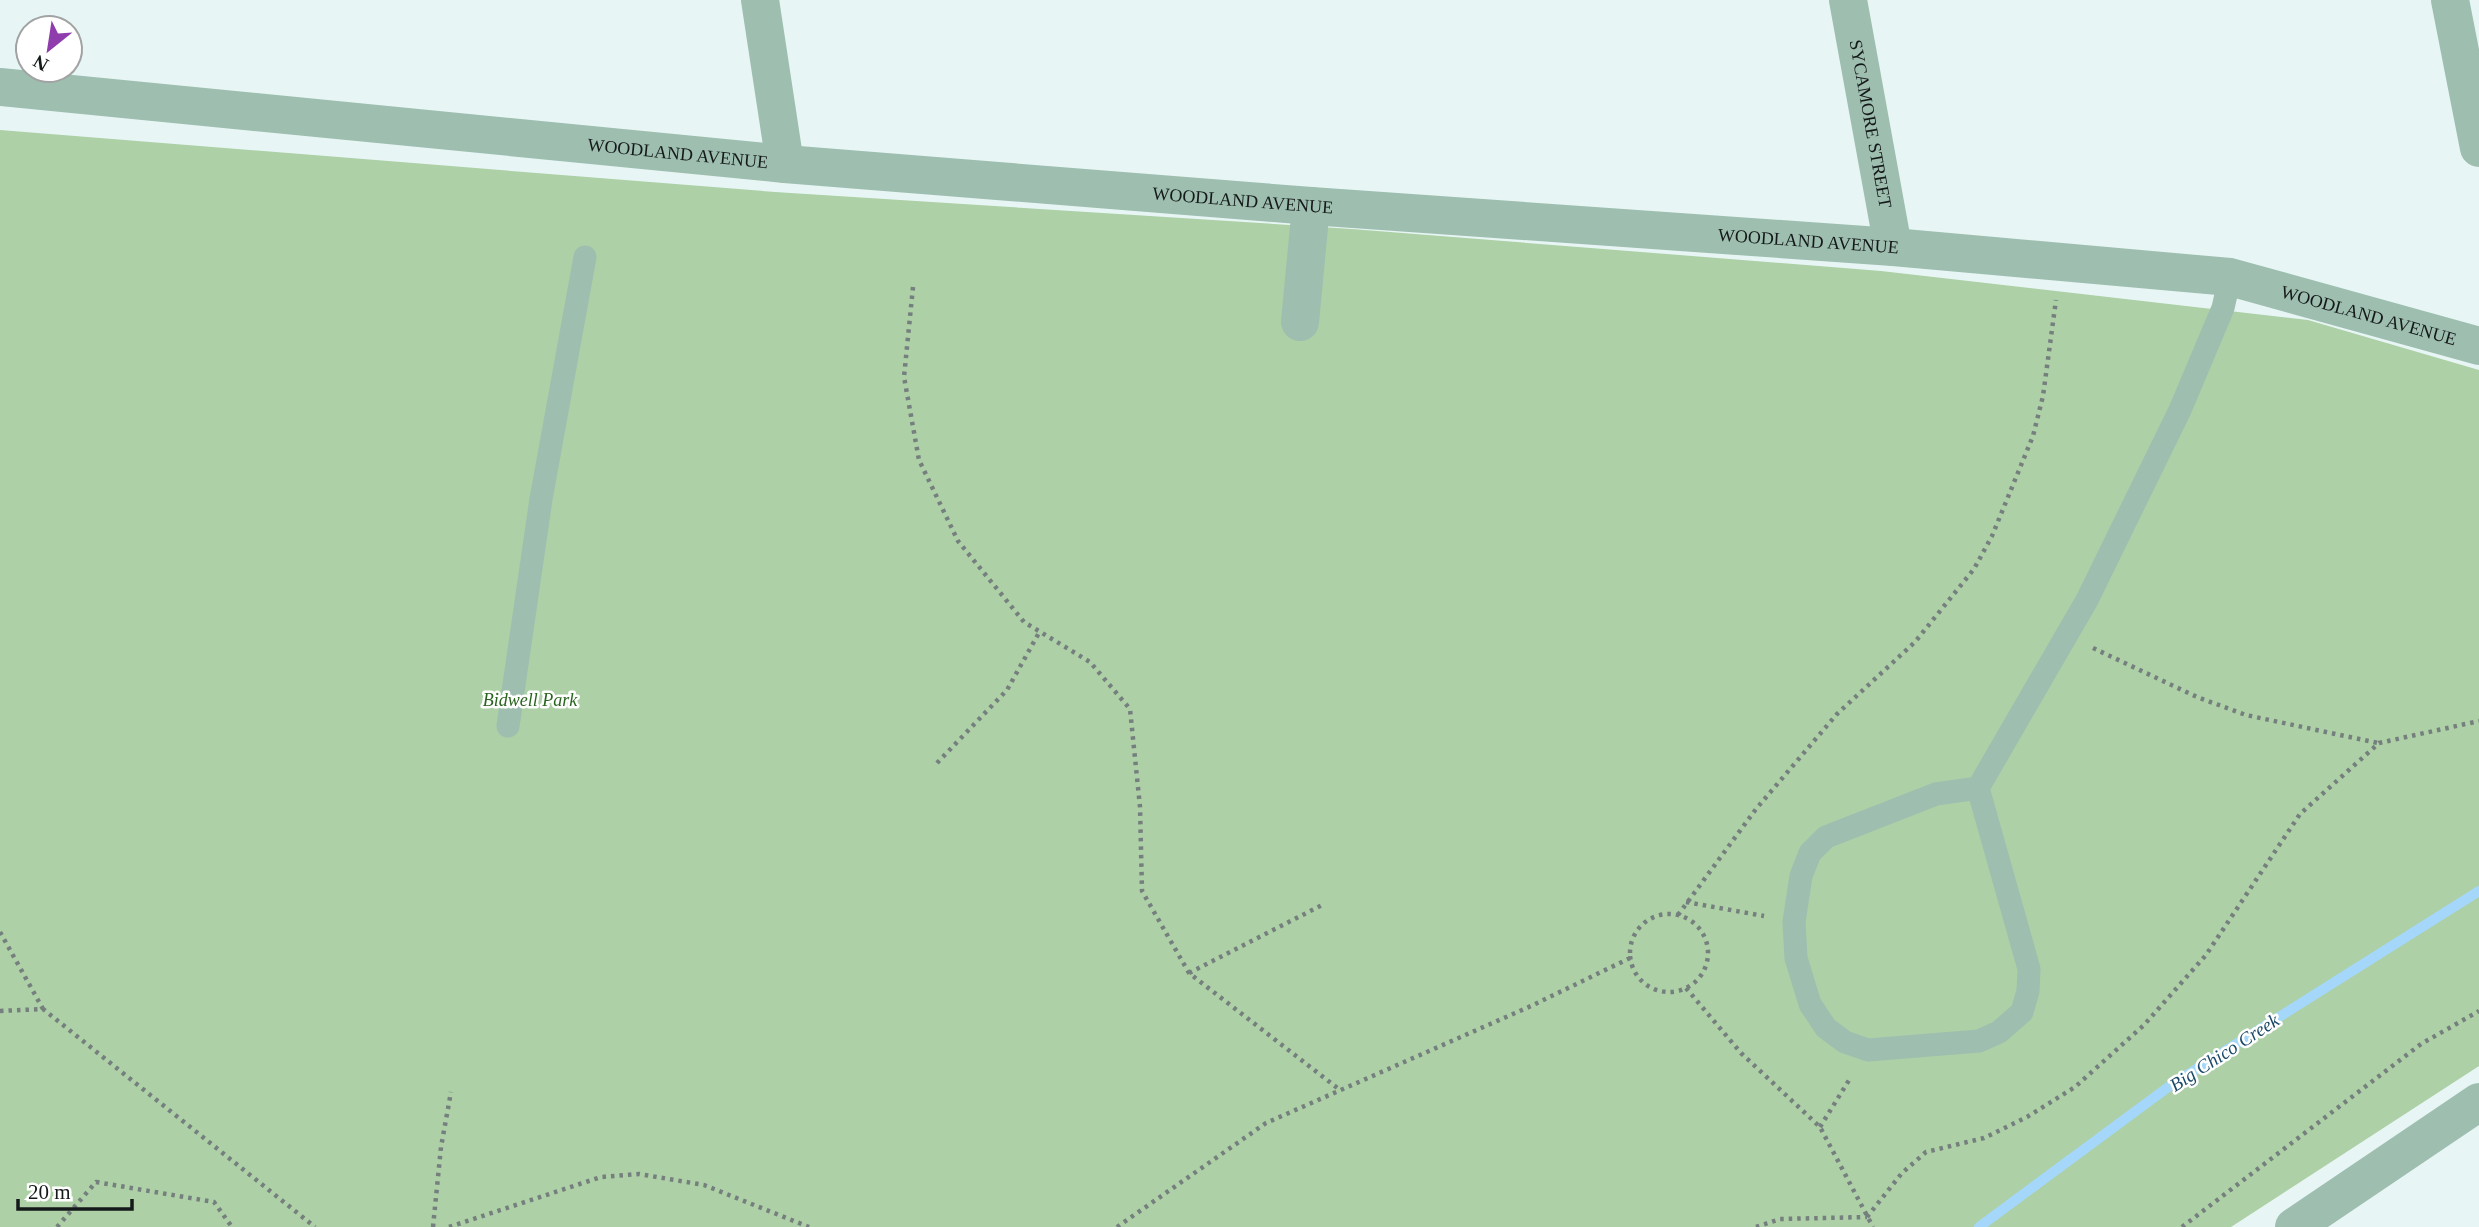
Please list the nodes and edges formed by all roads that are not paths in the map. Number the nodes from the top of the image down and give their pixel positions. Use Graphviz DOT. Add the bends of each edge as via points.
graph roads {
  1 [pos="760,0"];
  2 [pos="1848,0"];
  3 [pos="2450,0"];
  4 [pos="0,87"];
  5 [pos="2478,142"];
  6 [pos="785,164"];
  7 [pos="1311,205"];
  8 [pos="1893,247"];
  9 [pos="586,257"];
  10 [pos="2230,277"];
  11 [pos="1300,322"];
  12 [pos="2479,346"];
  13 [pos="508,726"];
  14 [pos="1978,788"];
  15 [pos="2479,1102"];
  16 [pos="2309,1223"];
  1 -- 6 [label="street"];
  2 -- 8 [label="street, SYCAMORE STREET"];
  3 -- 5 [label="street"];
  4 -- 6 [label="street, WOODLAND AVENUE"];
  6 -- 7 [label="street, WOODLAND AVENUE"];
  7 -- 8 [label="street, WOODLAND AVENUE"];
  7 -- 11 [label="street"];
  8 -- 10 [label="street, WOODLAND AVENUE"];
  9 -- 13 [label="lane" via="541,499"];
  10 -- 12 [label="street, WOODLAND AVENUE"];
  10 -- 14 [label="lane" via="2223,308 2179,410 2087,600"];
  14 -- 14 [label="lane" via="2029,969 2022,1012 1979,1041 1868,1050 1845,1042 1826,1028 1810,1004 1796,958 1794,922 1801,876 1810,853 1826,837 1936,794"];
  15 -- 16 [label="street"];
}
